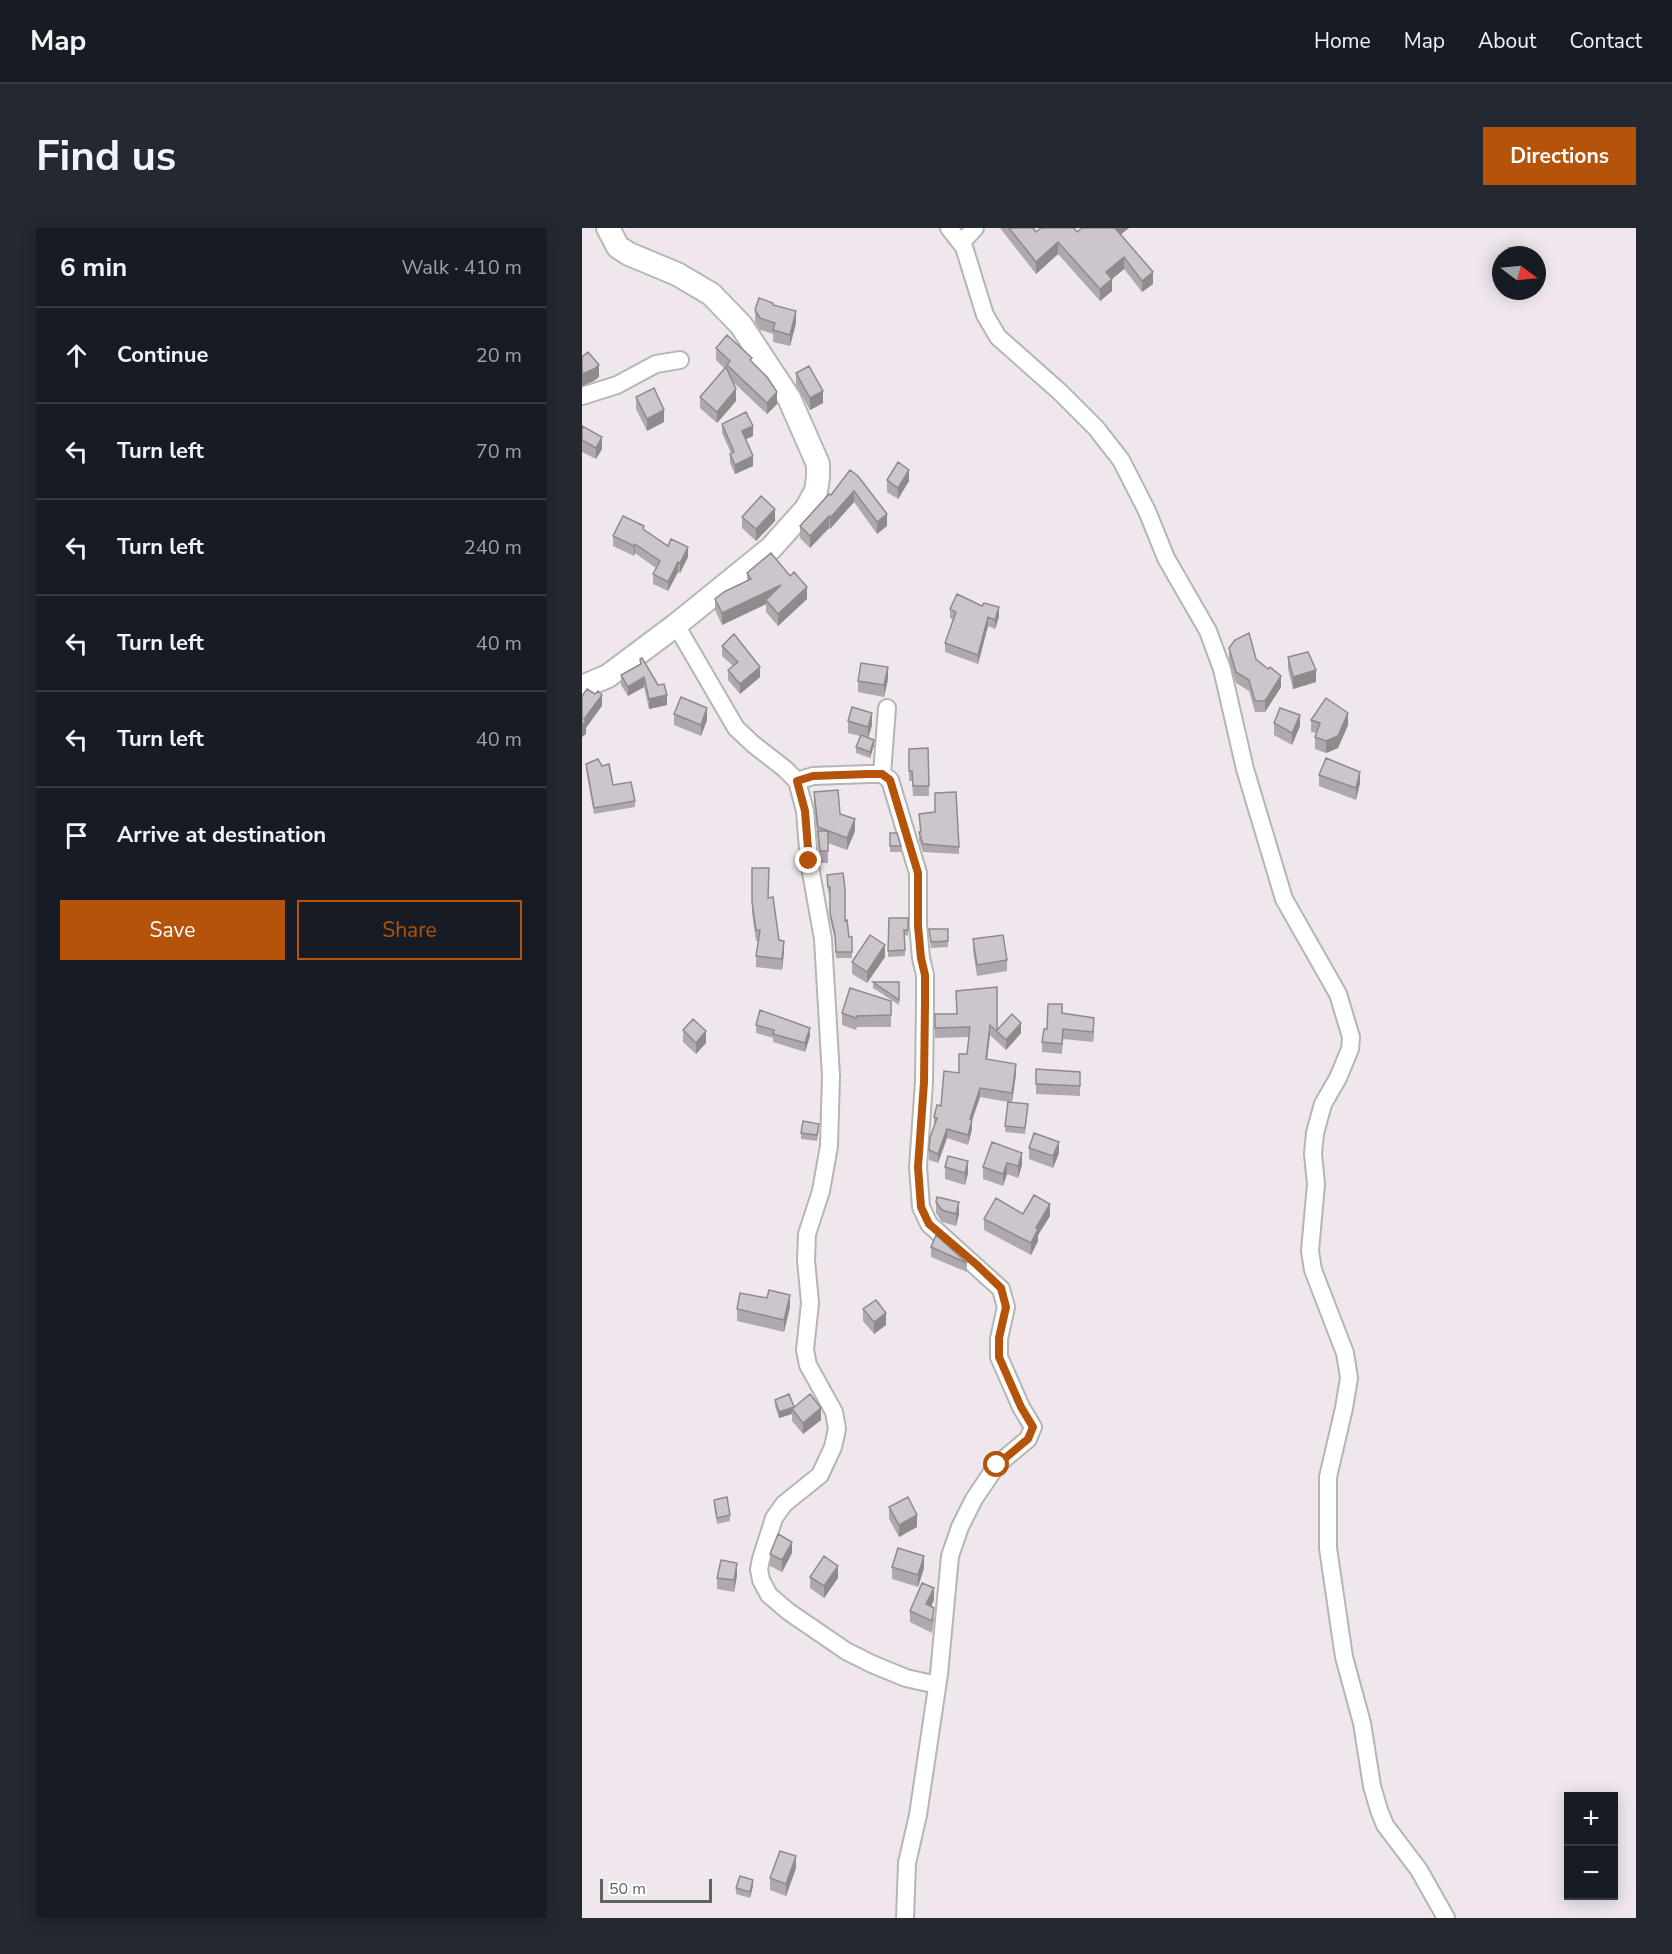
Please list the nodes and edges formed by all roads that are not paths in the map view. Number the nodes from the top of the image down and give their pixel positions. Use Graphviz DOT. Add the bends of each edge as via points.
graph roads {
  1 [pos="608,228"];
  2 [pos="949,228"];
  3 [pos="975,228"];
  4 [pos="961,243"];
  5 [pos="680,360"];
  6 [pos="582,396"];
  7 [pos="676,625"];
  8 [pos="582,687"];
  9 [pos="886,708"];
  10 [pos="882,774"];
  11 [pos="797,781"];
  12 [pos="937,1685"];
  13 [pos="905,1918"];
  14 [pos="1446,1918"];
  1 -- 7 [label="street" via="618,247 711,294 741,325 789,398 818,464 816,491 806,509 771,548"];
  2 -- 4 [label="street"];
  3 -- 4 [label="street"];
  4 -- 14 [label="street" via="985,315 998,337 1096,428 1121,460 1167,558 1208,631 1222,669 1245,769 1284,899 1338,994 1351,1037 1338,1078 1323,1104 1313,1154 1313,1270 1346,1353 1349,1378 1328,1477 1328,1548 1344,1657 1379,1810 1385,1826 1419,1870"];
  5 -- 6 [label="street" via="656,364 617,385"];
  7 -- 8 [label="street" via="608,676"];
  7 -- 11 [label="street" via="736,728"];
  9 -- 10 [label="street"];
  10 -- 11 [label="street" via="813,776"];
  10 -- 12 [label="street" via="890,780 918,873 918,926 925,975 918,1167 921,1207 929,1224 1001,1288 1006,1307 999,1357 1033,1427 1028,1439 997,1465 960,1527 950,1556"];
  11 -- 12 [label="street" via="805,811 809,861 823,939 831,1076 828,1157 807,1234 810,1303 805,1350 808,1365 834,1412 837,1429 820,1475 784,1504 774,1518 759,1569 769,1595 846,1651 906,1678"];
  12 -- 13 [label="street" via="907,1863"];
}
